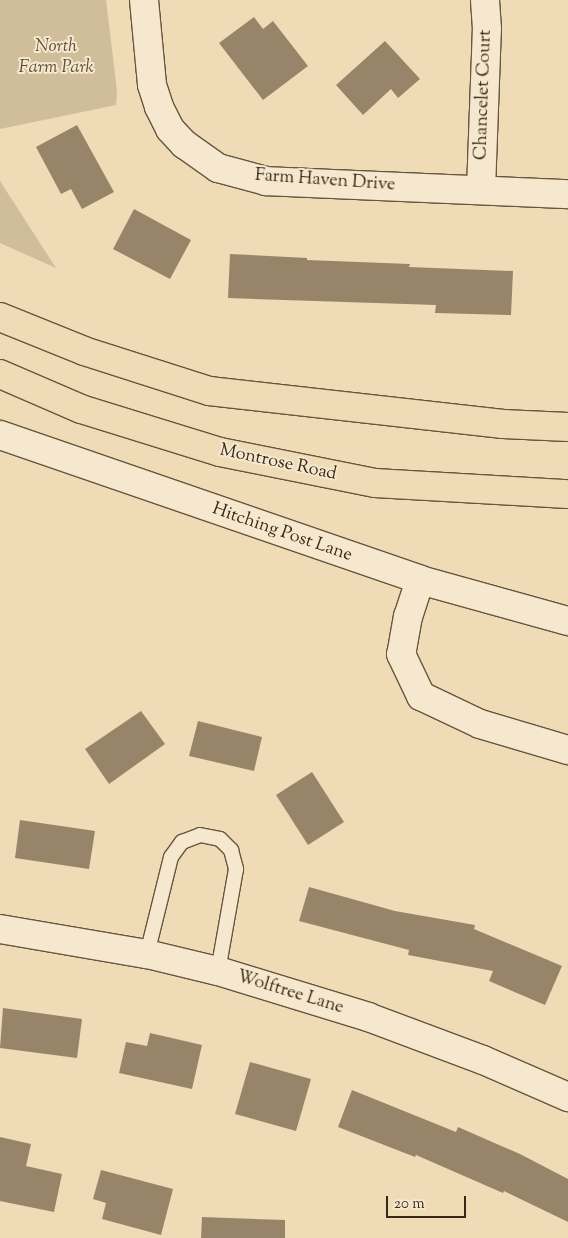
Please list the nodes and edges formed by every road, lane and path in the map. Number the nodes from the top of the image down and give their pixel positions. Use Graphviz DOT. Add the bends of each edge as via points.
graph roads {
  1 [pos="144,0"];
  2 [pos="486,0"];
  3 [pos="480,190"];
  4 [pos="568,194"];
  5 [pos="0,317"];
  6 [pos="0,374"];
  7 [pos="568,427"];
  8 [pos="0,435"];
  9 [pos="568,494"];
  10 [pos="420,580"];
  11 [pos="568,621"];
  12 [pos="568,750"];
  13 [pos="0,929"];
  14 [pos="146,954"];
  15 [pos="218,971"];
  16 [pos="568,1097"];
  1 -- 3 [label="street, Farm Haven Drive" via="152,86 159,107 170,129 184,144 218,168 266,181"];
  2 -- 3 [label="street, Chancelet Court"];
  3 -- 4 [label="street, Farm Haven Drive"];
  5 -- 7 [label="main road" via="84,351 209,391 503,424"];
  6 -- 9 [label="main road, Montrose Road" via="80,409 220,452 374,483"];
  8 -- 10 [label="street, Hitching Post Lane"];
  10 -- 11 [label="street, Hitching Post Lane"];
  10 -- 12 [label="street" via="408,616 401,654 421,696 480,724"];
  13 -- 14 [label="street, Wolftree Lane"];
  14 -- 15 [label="street, Wolftree Lane"];
  14 -- 15 [label="lane" via="171,857 182,842 200,835 220,839 231,850 236,869"];
  15 -- 16 [label="street, Wolftree Lane" via="368,1017 483,1060"];
}
